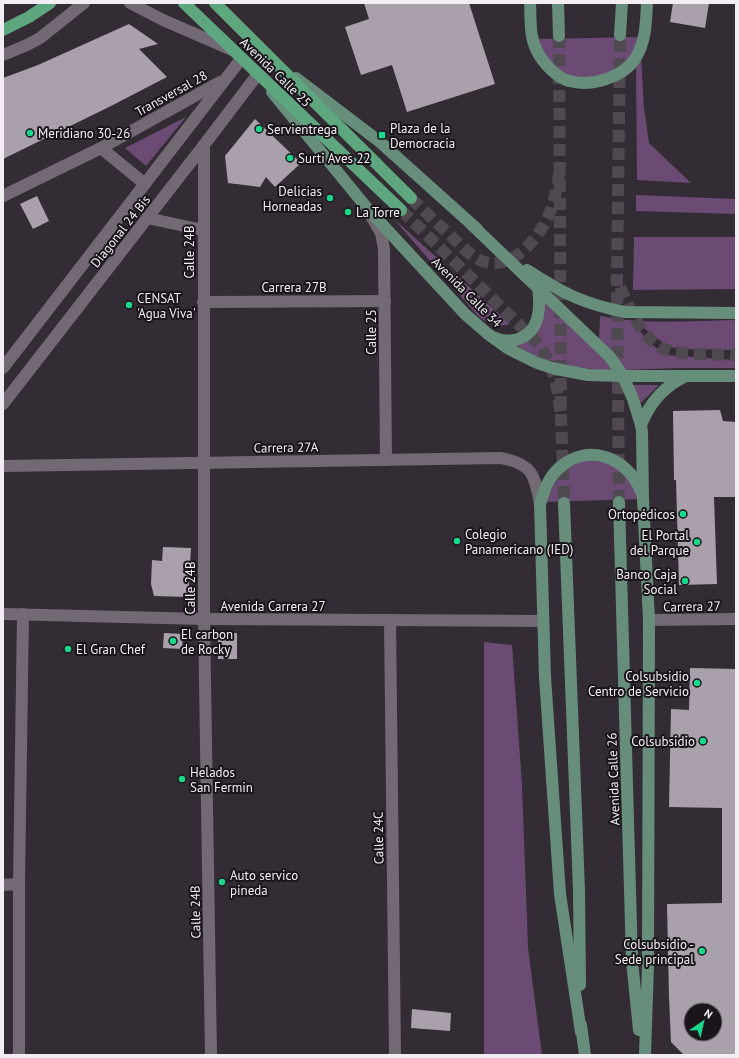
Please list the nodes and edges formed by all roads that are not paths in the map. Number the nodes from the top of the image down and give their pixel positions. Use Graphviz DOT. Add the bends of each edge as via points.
graph roads {
  1 [pos="50,3"];
  2 [pos="84,3"];
  3 [pos="130,3"];
  4 [pos="184,3"];
  5 [pos="215,3"];
  6 [pos="226,3"];
  7 [pos="530,3"];
  8 [pos="558,3"];
  9 [pos="622,3"];
  10 [pos="647,3"];
  11 [pos="3,30"];
  12 [pos="246,34"];
  13 [pos="559,36"];
  14 [pos="620,36"];
  15 [pos="232,50"];
  16 [pos="3,55"];
  17 [pos="241,58"];
  18 [pos="270,58"];
  19 [pos="258,74"];
  20 [pos="225,80"];
  21 [pos="204,146"];
  22 [pos="101,148"];
  23 [pos="145,184"];
  24 [pos="3,196"];
  25 [pos="411,198"];
  26 [pos="367,208"];
  27 [pos="401,210"];
  28 [pos="147,218"];
  29 [pos="471,224"];
  30 [pos="203,230"];
  31 [pos="538,287"];
  32 [pos="385,301"];
  33 [pos="203,302"];
  34 [pos="736,313"];
  35 [pos="488,334"];
  36 [pos="3,368"];
  37 [pos="688,375"];
  38 [pos="623,376"];
  39 [pos="736,376"];
  40 [pos="3,404"];
  41 [pos="641,425"];
  42 [pos="386,460"];
  43 [pos="204,463"];
  44 [pos="3,466"];
  45 [pos="643,499"];
  46 [pos="618,502"];
  47 [pos="564,503"];
  48 [pos="540,504"];
  49 [pos="3,614"];
  50 [pos="23,614"];
  51 [pos="204,619"];
  52 [pos="736,619"];
  53 [pos="390,620"];
  54 [pos="649,620"];
  55 [pos="543,621"];
  56 [pos="3,884"];
  57 [pos="19,884"];
  58 [pos="581,1032"];
  59 [pos="20,1055"];
  60 [pos="211,1055"];
  61 [pos="394,1055"];
  62 [pos="585,1055"];
  63 [pos="644,1055"];
  1 -- 11 [label="highway"];
  2 -- 16 [label="street" via="40,38"];
  3 -- 15 [label="street"];
  4 -- 15 [label="highway, Avenida Calle 25"];
  5 -- 12 [label="highway, Avenida Calle 25"];
  6 -- 12 [label="highway"];
  7 -- 10 [label="main road" via="531,35 536,51 545,64 569,81 588,83 612,77 635,60 646,32"];
  8 -- 13 [label="main road"];
  9 -- 14 [label="main road"];
  12 -- 18 [label="highway, Avenida Calle 25"];
  15 -- 17 [label="highway, Avenida Calle 25"];
  17 -- 19 [label="highway, Avenida Calle 25"];
  17 -- 20 [label="street, Diagonal 24 Bis"];
  18 -- 25 [label="highway, Avenida Calle 25"];
  18 -- 29 [label="main road" via="380,142"];
  19 -- 21 [label="street, Diagonal 24 Bis"];
  19 -- 26 [label="main road, Avenida Calle 34"];
  19 -- 27 [label="highway, Avenida Calle 25"];
  20 -- 22 [label="street, Transversal 28"];
  20 -- 23 [label="street, Diagonal 24 Bis"];
  21 -- 28 [label="street, Diagonal 24 Bis"];
  21 -- 30 [label="street, Calle 24B"];
  22 -- 23 [label="street"];
  22 -- 24 [label="street, Transversal 28"];
  23 -- 36 [label="street, Diagonal 24 Bis"];
  26 -- 32 [label="street, Calle 25" via="381,233 384,249"];
  26 -- 35 [label="main road, Avenida Calle 34" via="465,314"];
  28 -- 30 [label="street"];
  28 -- 40 [label="street, Diagonal 24 Bis"];
  29 -- 31 [label="main road"];
  29 -- 34 [label="main road" via="525,268 573,297 592,304 625,312"];
  30 -- 33 [label="street, Calle 24B"];
  31 -- 35 [label="main road" via="540,304 536,323 530,332 523,338 508,341"];
  31 -- 38 [label="main road" via="610,356"];
  32 -- 33 [label="street, Carrera 27B"];
  32 -- 42 [label="street, Calle 25"];
  33 -- 43 [label="street, Calle 24B"];
  35 -- 38 [label="main road, Avenida Calle 34" via="522,357 556,369 596,376"];
  37 -- 38 [label="main road, Avenida Calle 34"];
  37 -- 39 [label="main road, Avenida Calle 34"];
  37 -- 41 [label="main road" via="672,383 659,394"];
  38 -- 41 [label="main road"];
  41 -- 45 [label="main road"];
  42 -- 43 [label="street, Carrera 27A"];
  42 -- 48 [label="street, Carrera 27A" via="513,460 526,467 534,477"];
  43 -- 44 [label="street, Carrera 27A"];
  43 -- 51 [label="street, Calle 24B"];
  45 -- 48 [label="main road" via="638,485 624,466 608,458 585,456 574,458 558,469 549,480"];
  45 -- 54 [label="main road"];
  46 -- 63 [label="main road, Avenida Calle 26" via="632,961"];
  47 -- 58 [label="main road" via="579,890"];
  48 -- 55 [label="main road"];
  49 -- 50 [label="street, Avenida Carrera 27"];
  50 -- 51 [label="street, Avenida Carrera 27"];
  50 -- 57 [label="street"];
  51 -- 53 [label="street, Avenida Carrera 27"];
  51 -- 60 [label="street, Calle 24B"];
  52 -- 54 [label="street, Carrera 27"];
  53 -- 55 [label="street, Avenida Carrera 27"];
  53 -- 61 [label="street, Calle 24C"];
  54 -- 63 [label="main road" via="648,965"];
  55 -- 58 [label="main road" via="560,894"];
  56 -- 57 [label="street"];
  57 -- 59 [label="street"];
  58 -- 62 [label="main road"];
}
